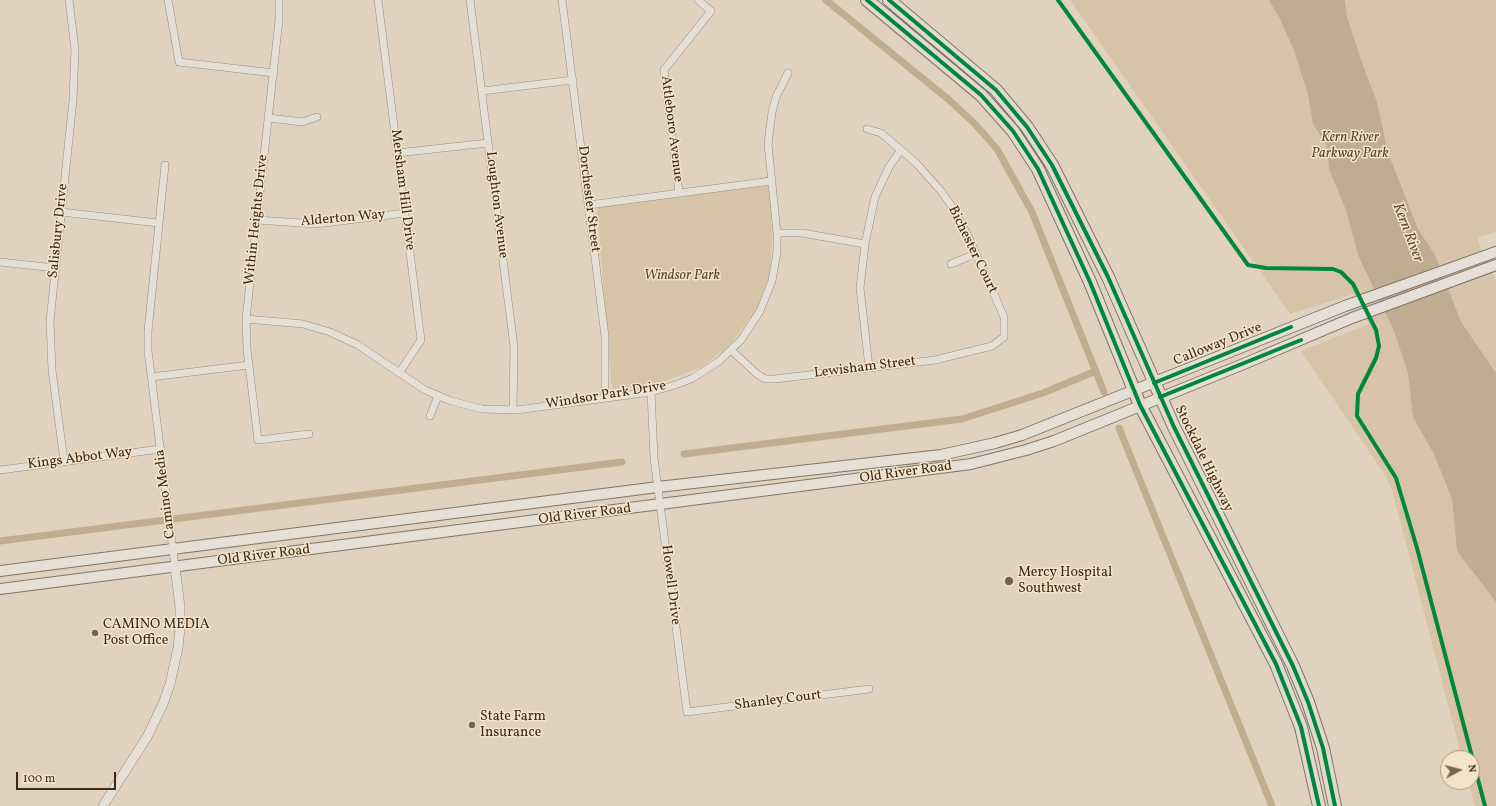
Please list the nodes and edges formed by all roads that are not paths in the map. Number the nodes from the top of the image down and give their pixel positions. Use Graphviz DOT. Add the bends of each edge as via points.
graph roads {
  1 [pos="69,0"];
  2 [pos="168,0"];
  3 [pos="279,0"];
  4 [pos="378,0"];
  5 [pos="470,0"];
  6 [pos="562,0"];
  7 [pos="698,0"];
  8 [pos="867,0"];
  9 [pos="889,0"];
  10 [pos="274,73"];
  11 [pos="788,73"];
  12 [pos="572,80"];
  13 [pos="482,91"];
  14 [pos="318,117"];
  15 [pos="269,118"];
  16 [pos="867,129"];
  17 [pos="488,143"];
  18 [pos="901,150"];
  19 [pos="397,153"];
  20 [pos="165,165"];
  21 [pos="770,181"];
  22 [pos="1048,188"];
  23 [pos="680,193"];
  24 [pos="589,205"];
  25 [pos="61,212"];
  26 [pos="405,213"];
  27 [pos="257,220"];
  28 [pos="158,223"];
  29 [pos="777,232"];
  30 [pos="865,244"];
  31 [pos="1496,252"];
  32 [pos="1096,253"];
  33 [pos="975,254"];
  34 [pos="0,262"];
  35 [pos="951,264"];
  36 [pos="1493,266"];
  37 [pos="55,268"];
  38 [pos="246,319"];
  39 [pos="1004,337"];
  40 [pos="731,350"];
  41 [pos="249,365"];
  42 [pos="869,367"];
  43 [pos="400,373"];
  44 [pos="151,377"];
  45 [pos="1154,383"];
  46 [pos="1134,391"];
  47 [pos="650,392"];
  48 [pos="438,396"];
  49 [pos="1160,397"];
  50 [pos="605,398"];
  51 [pos="1140,405"];
  52 [pos="512,410"];
  53 [pos="430,416"];
  54 [pos="309,434"];
  55 [pos="161,449"];
  56 [pos="900,460"];
  57 [pos="64,461"];
  58 [pos="0,470"];
  59 [pos="1180,480"];
  60 [pos="844,482"];
  61 [pos="658,487"];
  62 [pos="660,505"];
  63 [pos="1230,539"];
  64 [pos="173,550"];
  65 [pos="175,567"];
  66 [pos="0,571"];
  67 [pos="0,589"];
  68 [pos="869,689"];
  69 [pos="687,712"];
  70 [pos="103,806"];
  71 [pos="1319,806"];
  72 [pos="1335,806"];
  1 -- 25 [label="street, Salisbury Drive" via="75,75"];
  2 -- 10 [label="street" via="180,62"];
  3 -- 10 [label="street, Within Heights Drive"];
  4 -- 19 [label="street, Mersham Hill Drive"];
  5 -- 13 [label="street, Loughton Avenue"];
  6 -- 12 [label="street, Dorchester Street"];
  7 -- 23 [label="street, Attleboro Avenue" via="712,11 664,70"];
  8 -- 22 [label="main road, Stockdale Highway" via="990,105 1020,140"];
  9 -- 32 [label="main road, Stockdale Highway" via="975,70 1019,116 1046,155"];
  10 -- 15 [label="street, Within Heights Drive"];
  11 -- 21 [label="street, Windsor Park Drive" via="776,97 769,128"];
  12 -- 13 [label="street"];
  12 -- 24 [label="street, Dorchester Street"];
  13 -- 17 [label="street, Loughton Avenue"];
  14 -- 15 [label="street" via="302,122"];
  15 -- 27 [label="street, Within Heights Drive"];
  16 -- 18 [label="street, Bichester Court" via="881,133"];
  17 -- 19 [label="street"];
  17 -- 52 [label="street, Loughton Avenue" via="514,347"];
  18 -- 30 [label="street" via="889,167 875,197"];
  18 -- 33 [label="street, Bichester Court" via="941,191 961,223"];
  19 -- 26 [label="street, Mersham Hill Drive"];
  20 -- 28 [label="street, Camino Media"];
  21 -- 23 [label="street"];
  21 -- 29 [label="street, Windsor Park Drive"];
  22 -- 32 [label="main road" via="1059,198 1082,245"];
  22 -- 46 [label="main road, Stockdale Highway" via="1090,282"];
  23 -- 24 [label="street"];
  24 -- 50 [label="street, Dorchester Street" via="605,336"];
  25 -- 28 [label="street"];
  25 -- 37 [label="street, Salisbury Drive"];
  26 -- 27 [label="street, Alderton Way" via="316,224"];
  26 -- 43 [label="street, Mersham Hill Drive" via="421,340"];
  27 -- 38 [label="street, Within Heights Drive"];
  28 -- 44 [label="street, Camino Media" via="148,331"];
  29 -- 30 [label="street" via="802,233"];
  29 -- 40 [label="street, Windsor Park Drive" via="775,268 767,296 752,325"];
  30 -- 42 [label="street" via="860,288"];
  31 -- 45 [label="main road, Calloway Drive" via="1345,306"];
  32 -- 45 [label="main road, Stockdale Highway"];
  33 -- 35 [label="street"];
  33 -- 39 [label="street, Bichester Court" via="1004,317"];
  34 -- 37 [label="street"];
  36 -- 49 [label="main road, Calloway Drive" via="1352,318"];
  37 -- 57 [label="street, Salisbury Drive" via="50,346"];
  38 -- 41 [label="street, Within Heights Drive"];
  38 -- 43 [label="street, Windsor Park Drive" via="302,324 330,332 358,345"];
  39 -- 42 [label="street, Lewisham Street" via="992,346 958,355"];
  40 -- 42 [label="street, Lewisham Street" via="765,379"];
  40 -- 47 [label="street, Windsor Park Drive" via="693,378"];
  41 -- 44 [label="street"];
  41 -- 54 [label="street, Within Heights Drive" via="258,440"];
  43 -- 48 [label="street, Windsor Park Drive"];
  44 -- 55 [label="street, Camino Media"];
  45 -- 46 [label="main road, Old River Road"];
  45 -- 49 [label="main road, Stockdale Highway"];
  46 -- 51 [label="main road, Stockdale Highway"];
  46 -- 56 [label="main road, Old River Road" via="995,443 941,455"];
  47 -- 50 [label="street, Windsor Park Drive"];
  47 -- 61 [label="street, Howell Drive"];
  48 -- 52 [label="street, Windsor Park Drive" via="458,404 482,409"];
  48 -- 53 [label="street"];
  49 -- 51 [label="main road, Old River Road"];
  49 -- 63 [label="main road, Stockdale Highway"];
  50 -- 52 [label="street, Windsor Park Drive"];
  51 -- 59 [label="main road, Stockdale Highway"];
  51 -- 60 [label="main road, Old River Road" via="1054,441 999,458 942,469"];
  55 -- 57 [label="street, Kings Abbot Way"];
  55 -- 64 [label="street, Camino Media"];
  56 -- 60 [label="main road" via="888,467 851,471"];
  56 -- 61 [label="main road, Old River Road"];
  57 -- 58 [label="street, Kings Abbot Way"];
  59 -- 63 [label="main road" via="1196,496 1218,534"];
  59 -- 71 [label="main road, Stockdale Highway" via="1284,681 1304,741"];
  60 -- 62 [label="main road, Old River Road"];
  61 -- 62 [label="street, Howell Drive"];
  61 -- 64 [label="main road, Old River Road"];
  62 -- 65 [label="main road, Old River Road"];
  62 -- 69 [label="street, Howell Drive"];
  63 -- 72 [label="main road, Stockdale Highway" via="1301,685 1323,748"];
  64 -- 65 [label="street, Camino Media"];
  64 -- 66 [label="main road, Old River Road"];
  65 -- 67 [label="main road, Old River Road"];
  65 -- 70 [label="street, Camino Media" via="180,628 170,684 147,737"];
  68 -- 69 [label="street, Shanley Court"];
}
